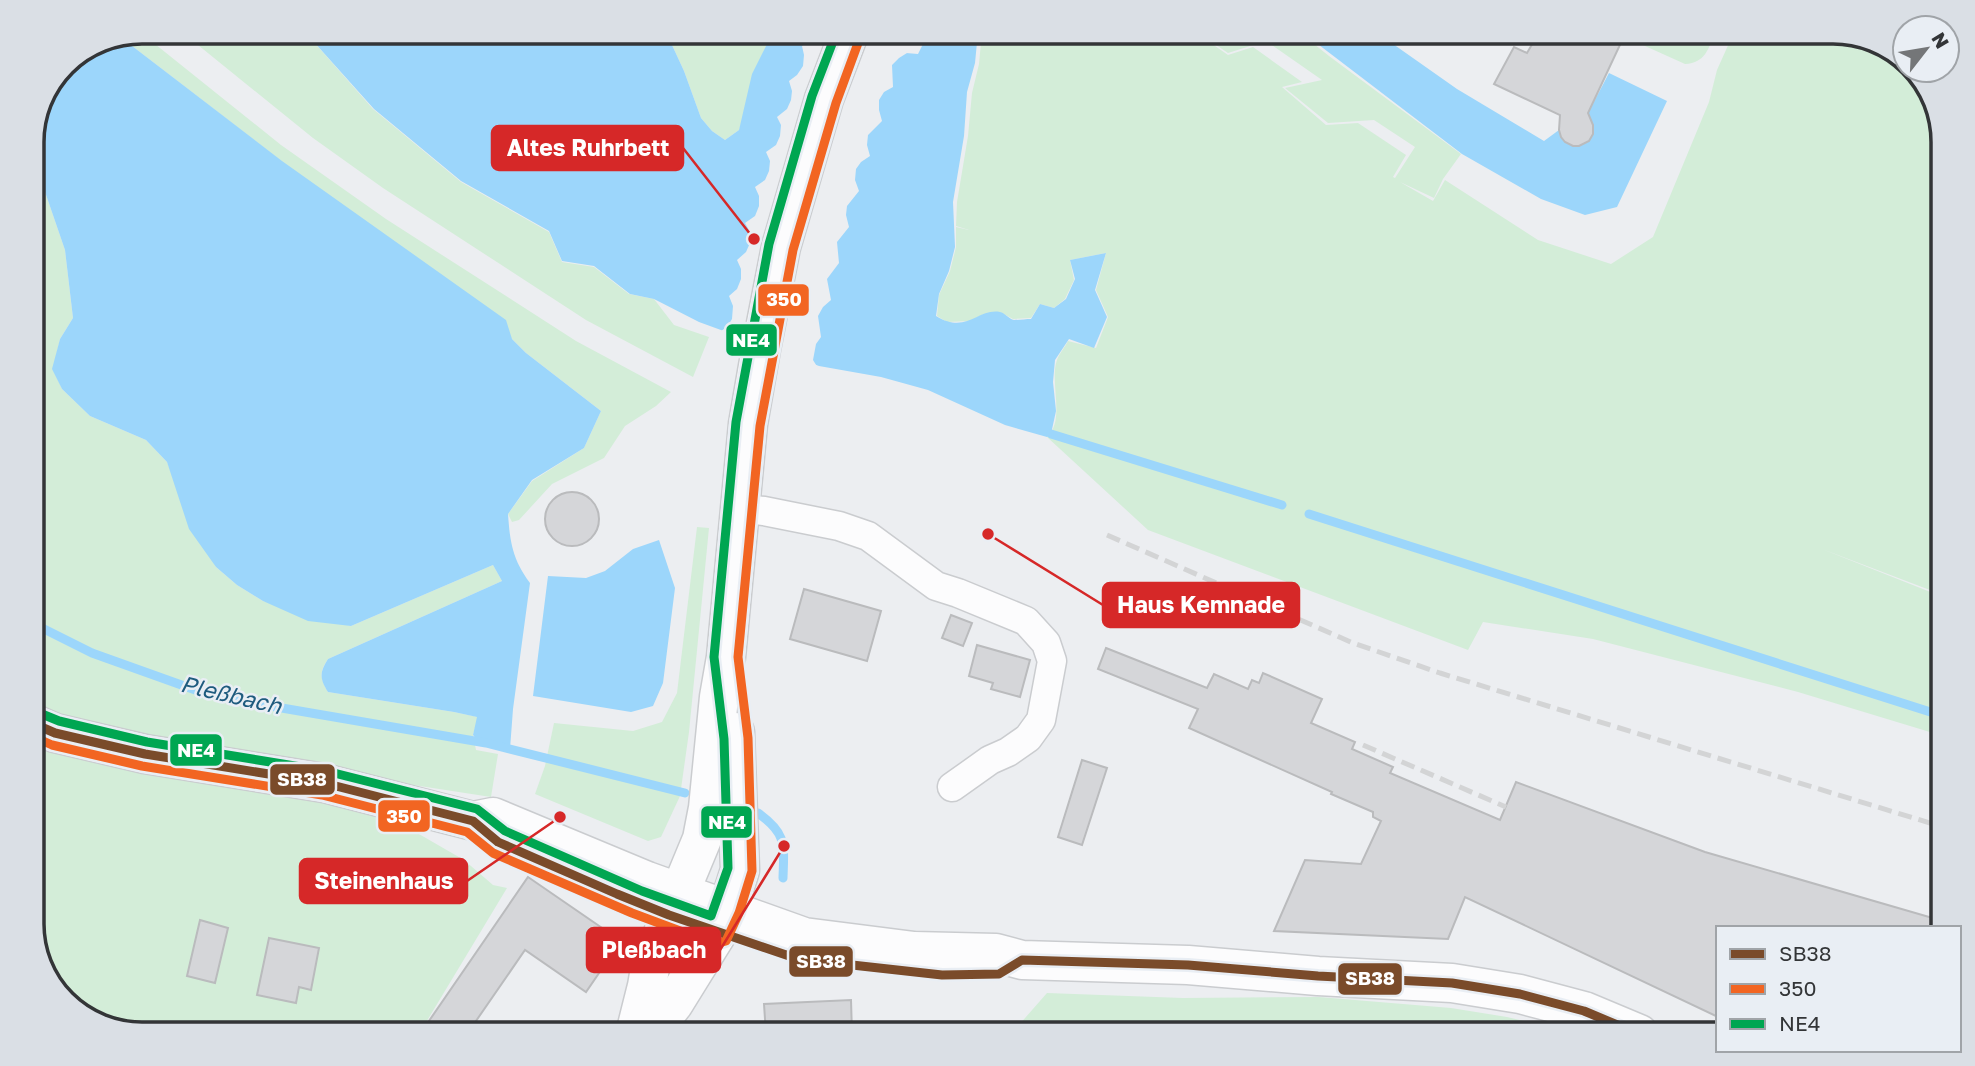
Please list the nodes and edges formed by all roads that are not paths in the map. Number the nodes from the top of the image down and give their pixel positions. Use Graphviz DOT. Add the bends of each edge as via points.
graph roads {
  1 [pos="845,44"];
  2 [pos="739,508"];
  3 [pos="726,657"];
  4 [pos="44,728"];
  5 [pos="953,787"];
  6 [pos="674,904"];
  7 [pos="723,920"];
  8 [pos="638,1022"];
  9 [pos="659,1022"];
  10 [pos="1610,1022"];
  1 -- 2 [label="main road" via="824,99 781,247 748,424"];
  2 -- 3 [label="main road"];
  2 -- 5 [label="street" via="839,526 868,536 936,586 1026,621 1046,643 1052,661 1041,720 1028,738"];
  3 -- 6 [label="main road" via="702,839"];
  3 -- 7 [label="main road" via="736,738 740,870"];
  4 -- 6 [label="main road" via="145,754 324,783 473,821 493,817"];
  6 -- 7 [label="main road"];
  6 -- 8 [label="main road" via="651,962"];
  7 -- 9 [label="main road"];
  7 -- 10 [label="main road" via="804,937 914,951 1452,983 1532,997"];
}
